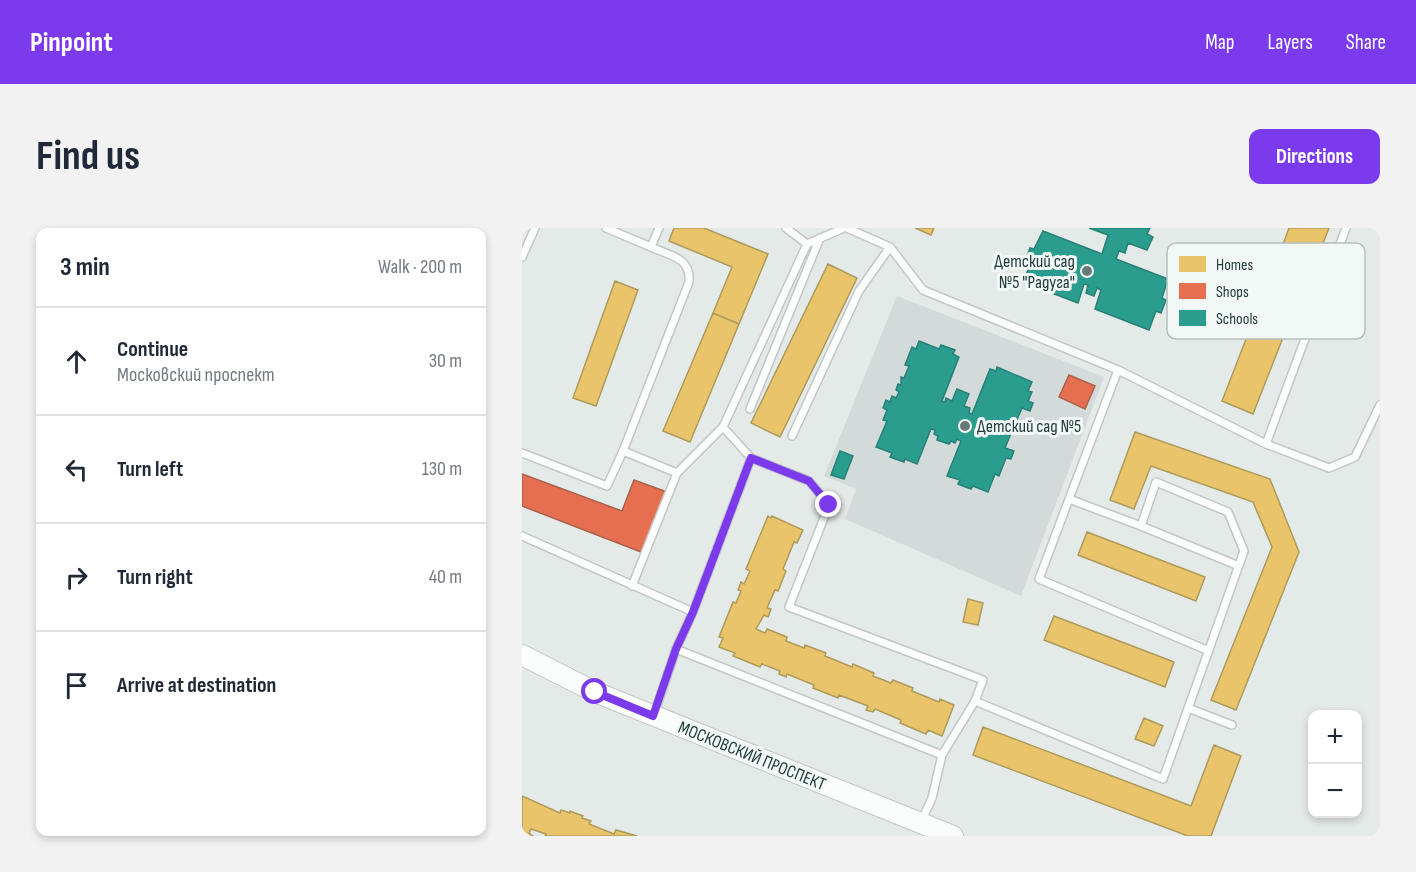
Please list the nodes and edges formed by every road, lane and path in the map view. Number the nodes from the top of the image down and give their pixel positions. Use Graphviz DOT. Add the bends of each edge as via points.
graph roads {
  1 [pos="535,228"];
  2 [pos="606,228"];
  3 [pos="659,228"];
  4 [pos="786,228"];
  5 [pos="845,228"];
  6 [pos="1346,228"];
  7 [pos="820,238"];
  8 [pos="1340,243"];
  9 [pos="807,244"];
  10 [pos="651,247"];
  11 [pos="890,247"];
  12 [pos="522,257"];
  13 [pos="1305,339"];
  14 [pos="1118,370"];
  15 [pos="1380,405"];
  16 [pos="750,409"];
  17 [pos="723,427"];
  18 [pos="792,436"];
  19 [pos="1266,444"];
  20 [pos="623,451"];
  21 [pos="522,453"];
  22 [pos="751,458"];
  23 [pos="677,473"];
  24 [pos="1069,499"];
  25 [pos="1141,526"];
  26 [pos="522,536"];
  27 [pos="1239,566"];
  28 [pos="632,586"];
  29 [pos="693,612"];
  30 [pos="676,649"];
  31 [pos="1209,651"];
  32 [pos="522,655"];
  33 [pos="975,701"];
  34 [pos="1188,708"];
  35 [pos="653,716"];
  36 [pos="1232,725"];
  37 [pos="942,755"];
  38 [pos="920,824"];
  39 [pos="953,836"];
  1 -- 12 [label="lane"];
  2 -- 10 [label="lane"];
  3 -- 10 [label="lane"];
  4 -- 9 [label="lane"];
  5 -- 7 [label="lane"];
  5 -- 11 [label="lane"];
  6 -- 8 [label="lane"];
  7 -- 9 [label="lane"];
  7 -- 16 [label="lane"];
  9 -- 17 [label="lane"];
  10 -- 20 [label="lane" via="685,262 690,271 689,282"];
  11 -- 14 [label="lane" via="923,290"];
  11 -- 18 [label="lane" via="859,291"];
  13 -- 19 [label="lane"];
  14 -- 19 [label="lane"];
  14 -- 24 [label="lane"];
  15 -- 19 [label="lane" via="1355,457 1329,468"];
  17 -- 22 [label="lane"];
  17 -- 23 [label="lane"];
  20 -- 21 [label="lane" via="607,486"];
  20 -- 23 [label="lane"];
  22 -- 29 [label="lane"];
  22 -- 33 [label="lane" via="809,481 829,505 789,607 983,680"];
  23 -- 28 [label="lane"];
  24 -- 25 [label="lane"];
  24 -- 31 [label="lane" via="1039,579"];
  25 -- 27 [label="lane"];
  25 -- 27 [label="lane" via="1156,482 1228,512 1244,551"];
  26 -- 28 [label="lane"];
  27 -- 31 [label="lane"];
  28 -- 29 [label="lane"];
  29 -- 30 [label="lane"];
  30 -- 35 [label="lane"];
  30 -- 37 [label="lane"];
  31 -- 34 [label="lane"];
  32 -- 35 [label="main road, МОСКОВСКИЙ ПРОСПЕКТ"];
  33 -- 34 [label="lane" via="1163,778"];
  33 -- 37 [label="lane"];
  34 -- 36 [label="lane"];
  35 -- 38 [label="main road, МОСКОВСКИЙ ПРОСПЕКТ"];
  37 -- 38 [label="lane" via="932,798"];
  38 -- 39 [label="main road, МОСКОВСКИЙ ПРОСПЕКТ"];
}
